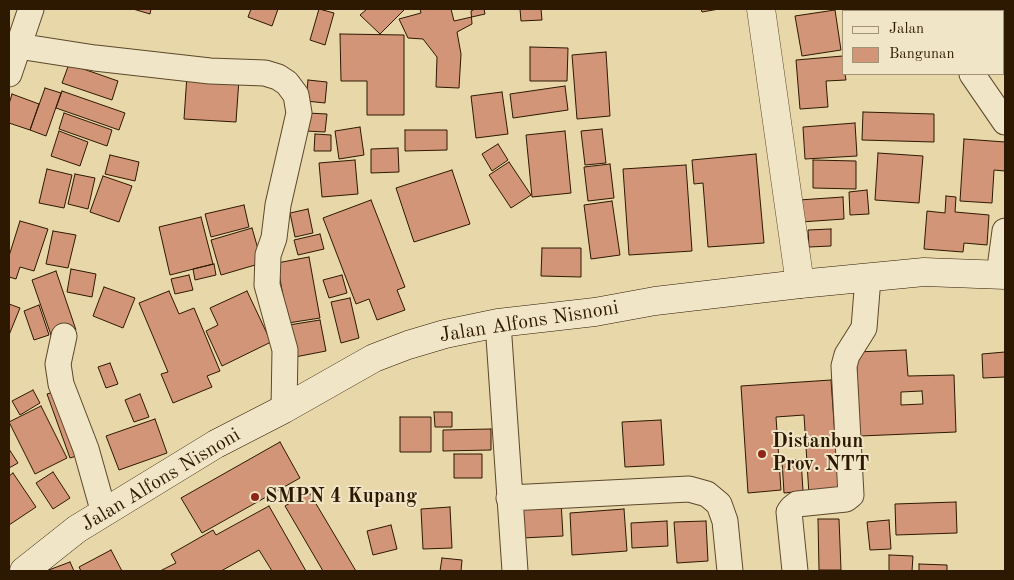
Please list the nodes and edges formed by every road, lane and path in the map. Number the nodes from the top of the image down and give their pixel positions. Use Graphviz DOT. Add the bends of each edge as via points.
graph roads {
  1 [pos="31,9"];
  2 [pos="760,9"];
  3 [pos="18,46"];
  4 [pos="9,74"];
  5 [pos="973,75"];
  6 [pos="1005,122"];
  7 [pos="1005,231"];
  8 [pos="1002,275"];
  9 [pos="868,278"];
  10 [pos="800,284"];
  11 [pos="498,323"];
  12 [pos="64,336"];
  13 [pos="284,409"];
  14 [pos="509,498"];
  15 [pos="104,513"];
  16 [pos="24,571"];
  17 [pos="515,571"];
  18 [pos="730,571"];
  19 [pos="795,571"];
  1 -- 3 [label="street"];
  2 -- 10 [label="main road"];
  3 -- 4 [label="street"];
  3 -- 13 [label="street" via="210,71 265,73 287,83 296,95 299,113 268,255 267,285 285,350"];
  5 -- 6 [label="street"];
  7 -- 8 [label="street"];
  8 -- 9 [label="main road, Jalan Alfons Nisnoni" via="924,272"];
  9 -- 10 [label="main road, Jalan Alfons Nisnoni"];
  9 -- 19 [label="street" via="864,328 844,366 851,495 846,499 797,504 789,512"];
  10 -- 11 [label="main road, Jalan Alfons Nisnoni"];
  11 -- 13 [label="main road, Jalan Alfons Nisnoni" via="445,334 374,358"];
  11 -- 14 [label="street"];
  12 -- 15 [label="street" via="58,364 61,384 86,449"];
  13 -- 15 [label="main road, Jalan Alfons Nisnoni" via="216,444"];
  14 -- 17 [label="street"];
  14 -- 18 [label="street" via="690,488 719,504 725,521"];
  15 -- 16 [label="main road, Jalan Alfons Nisnoni"];
}
